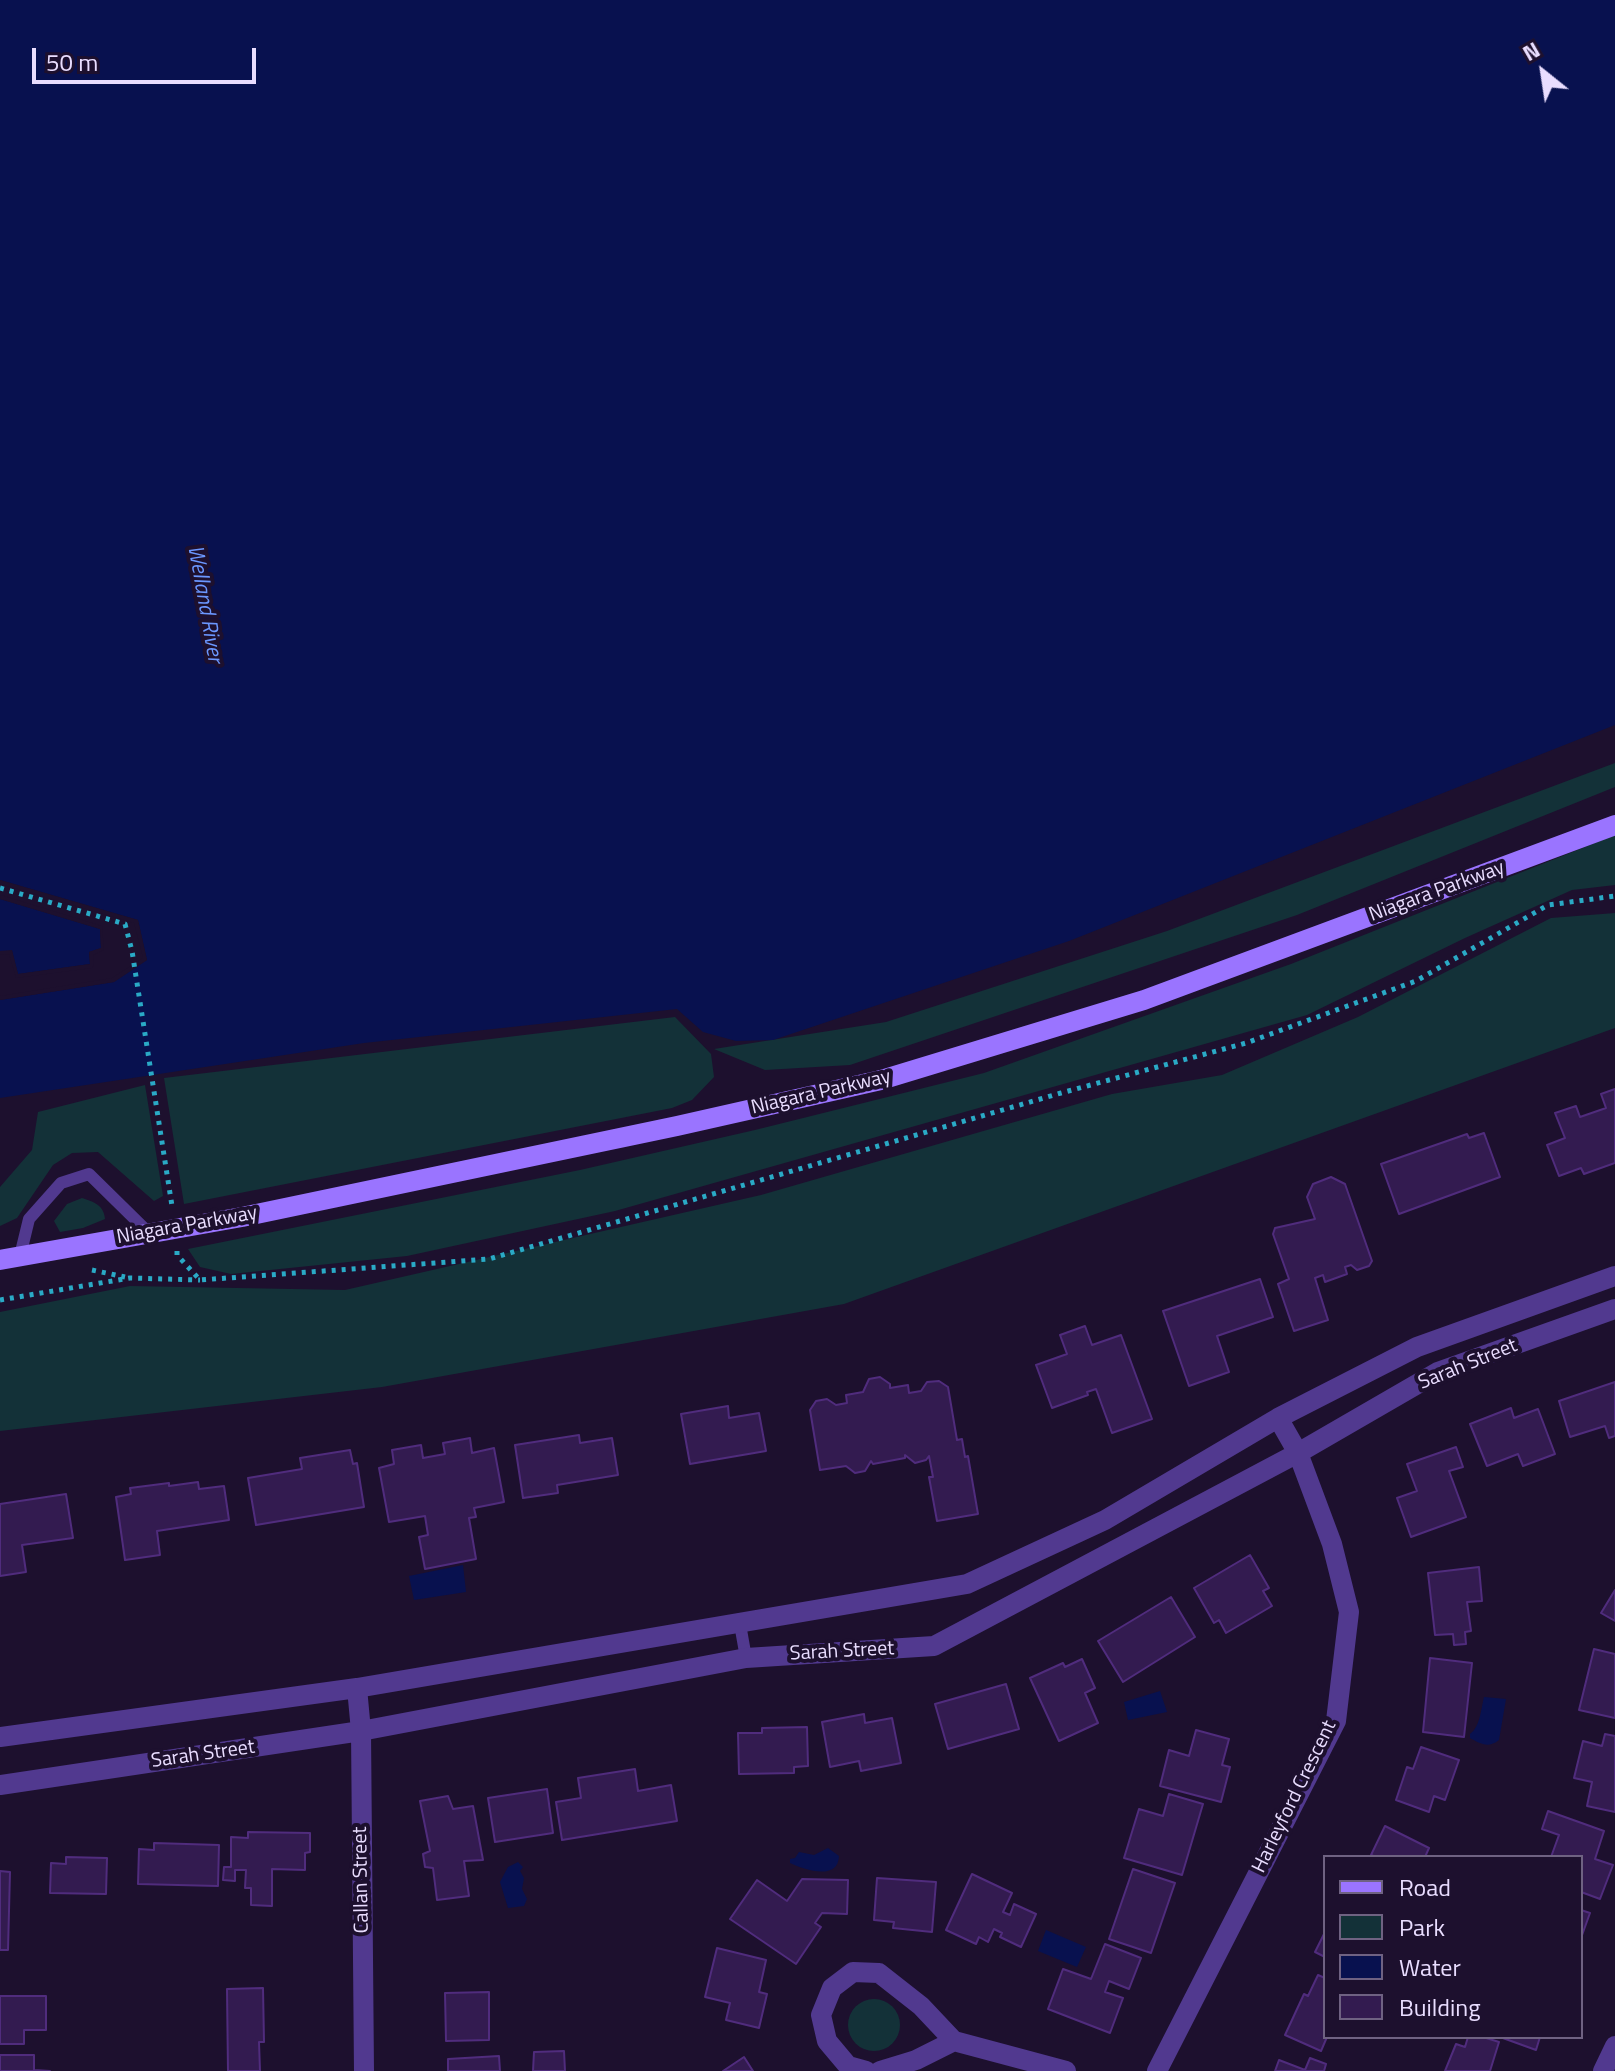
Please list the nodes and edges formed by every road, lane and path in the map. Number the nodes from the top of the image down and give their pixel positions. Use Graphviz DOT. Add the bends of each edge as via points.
graph roads {
  1 [pos="1615,825"];
  2 [pos="0,888"];
  3 [pos="1615,896"];
  4 [pos="175,1228"];
  5 [pos="149,1233"];
  6 [pos="10,1258"];
  7 [pos="1615,1276"];
  8 [pos="200,1280"];
  9 [pos="0,1300"];
  10 [pos="1615,1309"];
  11 [pos="1278,1418"];
  12 [pos="1298,1453"];
  13 [pos="740,1624"];
  14 [pos="746,1658"];
  15 [pos="357,1688"];
  16 [pos="361,1731"];
  17 [pos="0,1737"];
  18 [pos="0,1785"];
  19 [pos="954,2041"];
  20 [pos="1615,2046"];
  21 [pos="364,2071"];
  22 [pos="866,2071"];
  23 [pos="880,2071"];
  24 [pos="1066,2071"];
  25 [pos="1157,2071"];
  26 [pos="1603,2071"];
  1 -- 4 [label="main road, Niagara Parkway" via="1144,1000 881,1080"];
  2 -- 4 [label="path" via="125,924"];
  3 -- 8 [label="path" via="1548,905 1416,981 1246,1043 489,1259"];
  4 -- 5 [label="main road, Niagara Parkway"];
  4 -- 8 [label="path" via="177,1255"];
  5 -- 6 [label="main road, Niagara Parkway"];
  5 -- 6 [label="lane" via="89,1174 61,1183 29,1219"];
  7 -- 11 [label="street, Sarah Street" via="1417,1347"];
  8 -- 9 [label="path" via="130,1278"];
  10 -- 12 [label="street, Sarah Street" via="1438,1372"];
  11 -- 12 [label="street, Harleyford Crescent"];
  11 -- 13 [label="street, Sarah Street" via="1105,1520 967,1584"];
  12 -- 14 [label="street, Sarah Street" via="934,1646"];
  12 -- 25 [label="street, Harleyford Crescent" via="1332,1544 1349,1612 1336,1721"];
  13 -- 14 [label="lane"];
  13 -- 15 [label="street, Sarah Street"];
  14 -- 16 [label="street, Sarah Street"];
  15 -- 16 [label="street, Callan Street"];
  15 -- 17 [label="street, Sarah Street"];
  16 -- 18 [label="street, Sarah Street"];
  16 -- 21 [label="street, Callan Street"];
  19 -- 22 [label="street" via="879,1973 853,1972 832,1988 821,2015 827,2041 848,2066"];
  19 -- 23 [label="street"];
  19 -- 24 [label="street"];
  20 -- 26 [label="street"];
}
